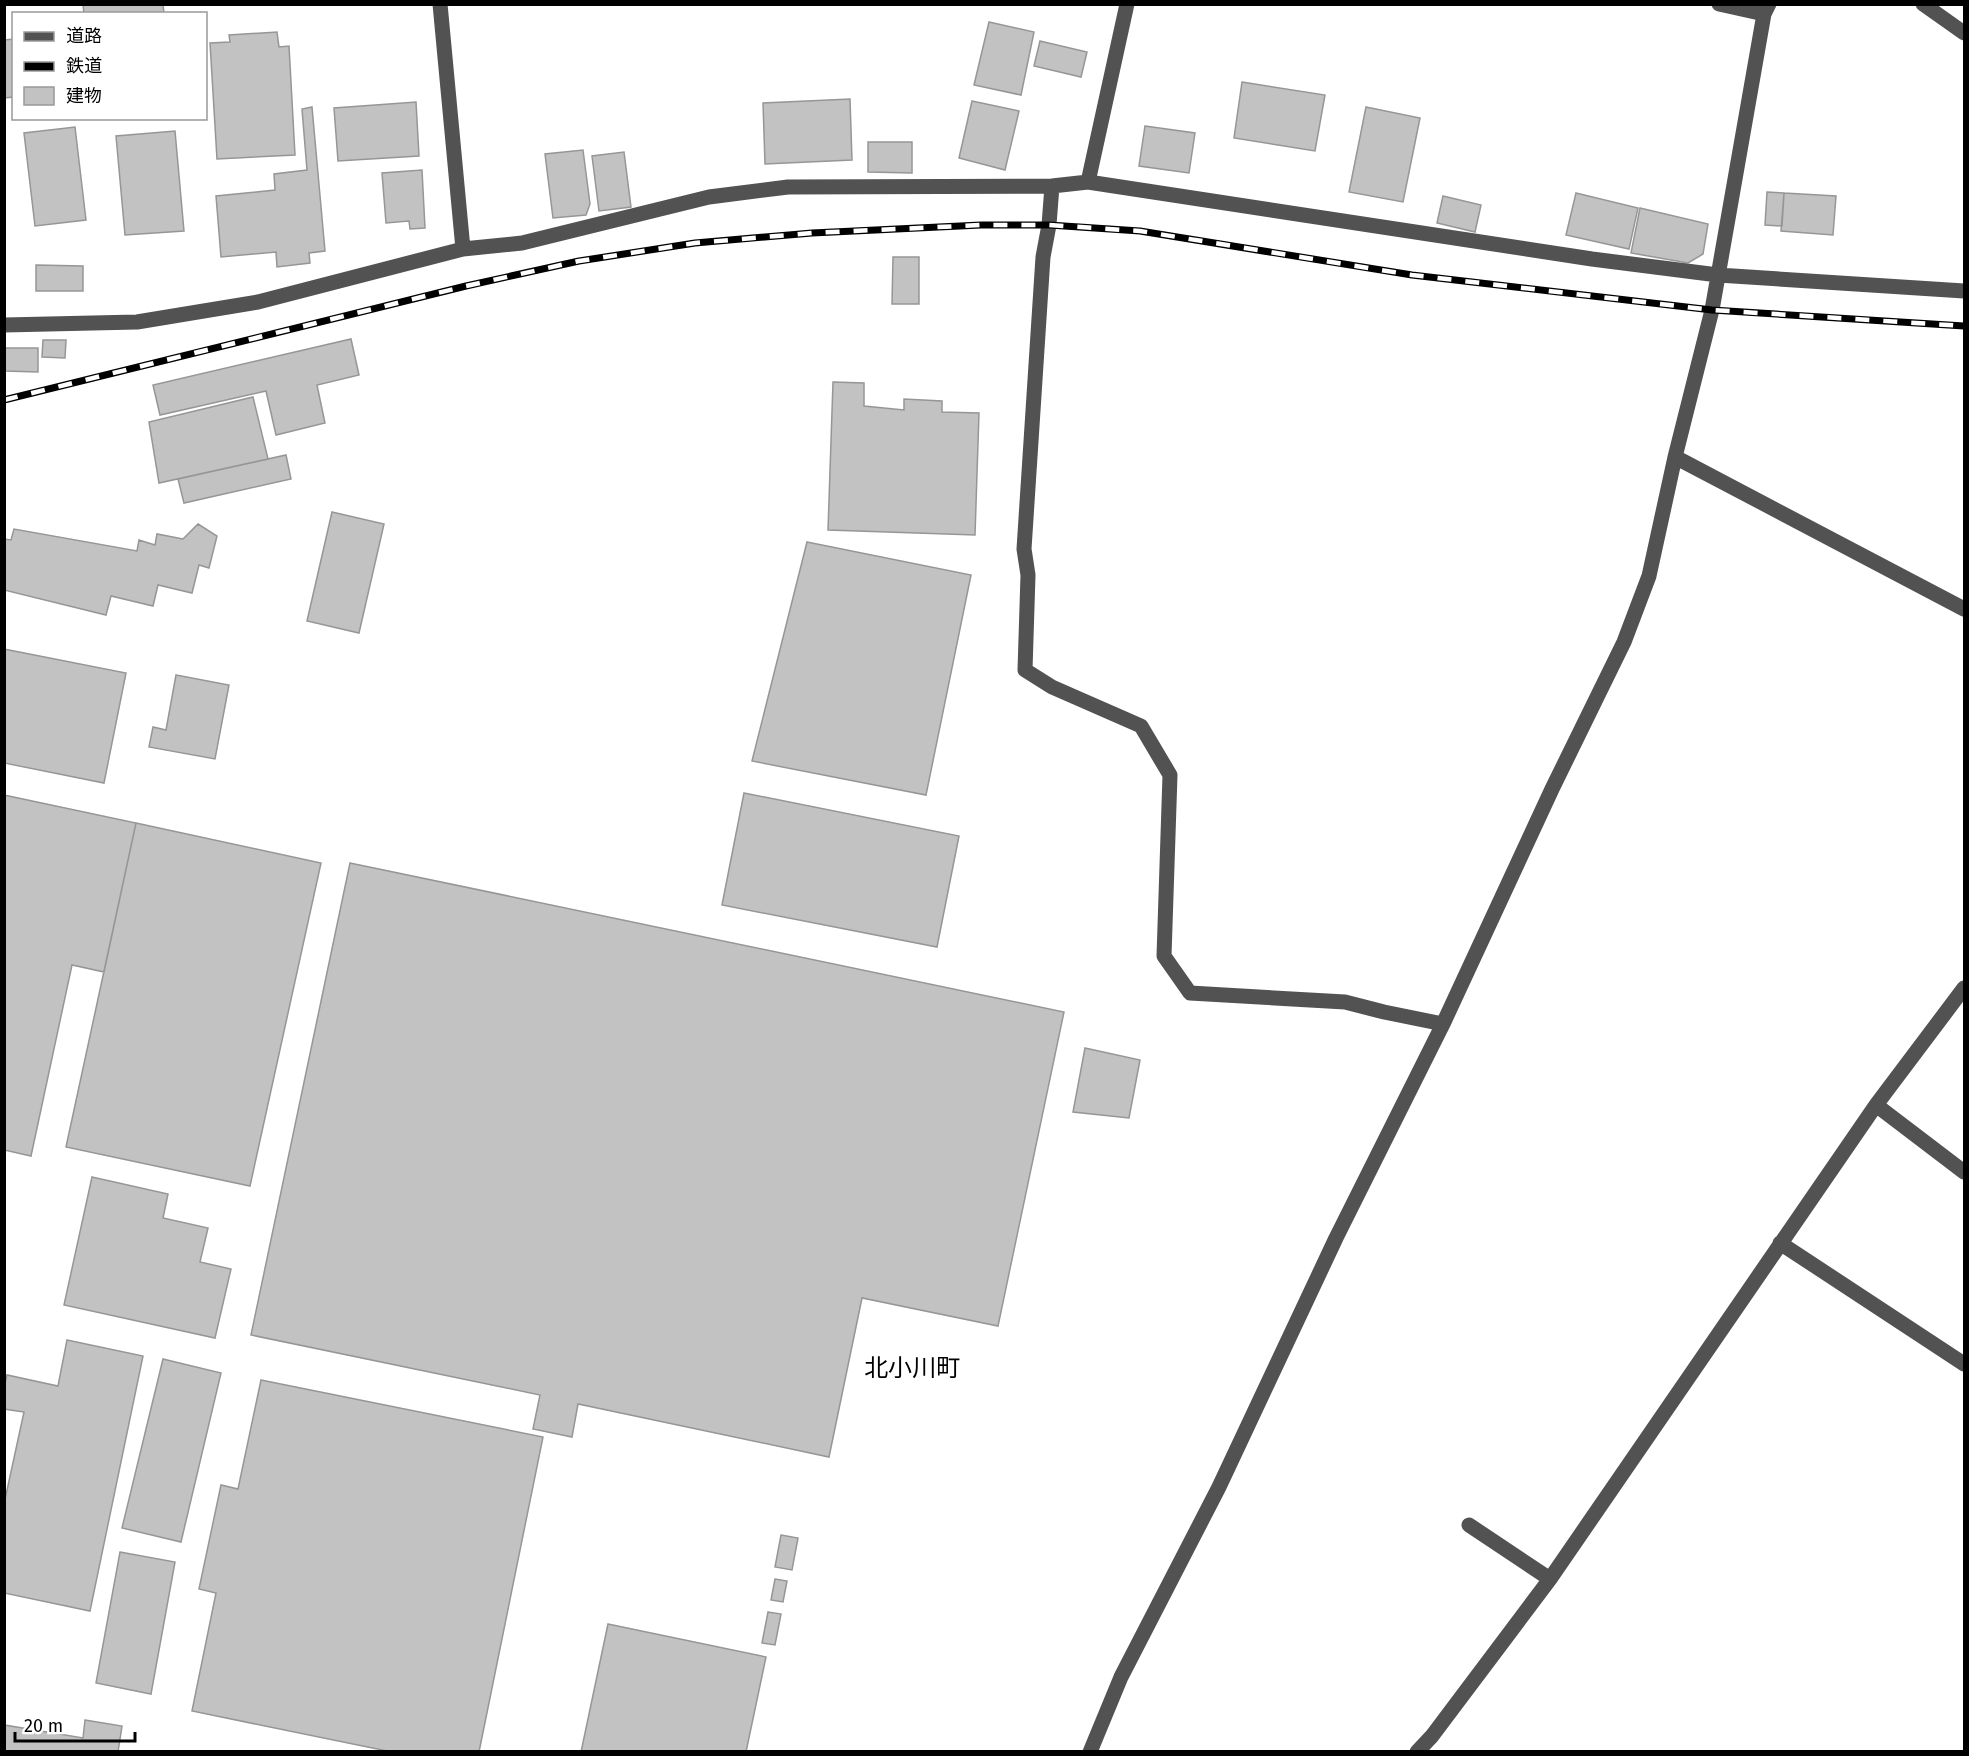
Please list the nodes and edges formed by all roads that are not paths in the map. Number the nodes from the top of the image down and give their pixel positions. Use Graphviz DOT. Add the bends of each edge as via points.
graph roads {
  1 [pos="440,4"];
  2 [pos="1127,4"];
  3 [pos="1719,4"];
  4 [pos="1923,4"];
  5 [pos="1766,9"];
  6 [pos="1965,33"];
  7 [pos="1088,182"];
  8 [pos="1052,186"];
  9 [pos="463,249"];
  10 [pos="1718,275"];
  11 [pos="1965,291"];
  12 [pos="4,325"];
  13 [pos="1675,458"];
  14 [pos="1965,609"];
  15 [pos="1965,988"];
  16 [pos="1443,1024"];
  17 [pos="1876,1105"];
  18 [pos="1965,1172"];
  19 [pos="1780,1242"];
  20 [pos="1965,1364"];
  21 [pos="1469,1525"];
  22 [pos="1550,1579"];
  23 [pos="1090,1752"];
  24 [pos="1417,1752"];
  1 -- 9 [label="street"];
  2 -- 7 [label="street"];
  3 -- 5 [label="street"];
  4 -- 6 [label="street"];
  5 -- 10 [label="street"];
  7 -- 8 [label="street"];
  7 -- 10 [label="street"];
  8 -- 9 [label="street" via="788,187 709,197 522,243"];
  8 -- 16 [label="street" via="1042,257 1024,549 1028,575 1024,670 1052,687 1141,726 1170,775 1164,956 1190,993 1346,1002"];
  9 -- 12 [label="street" via="258,302 148,320"];
  10 -- 11 [label="street"];
  10 -- 13 [label="street"];
  13 -- 14 [label="street"];
  13 -- 16 [label="street" via="1649,576 1624,642"];
  15 -- 17 [label="street"];
  16 -- 23 [label="street" via="1336,1238 1219,1487 1121,1677"];
  17 -- 18 [label="street"];
  17 -- 19 [label="street"];
  19 -- 20 [label="street"];
  19 -- 22 [label="street"];
  21 -- 22 [label="street"];
  22 -- 24 [label="street"];
}
